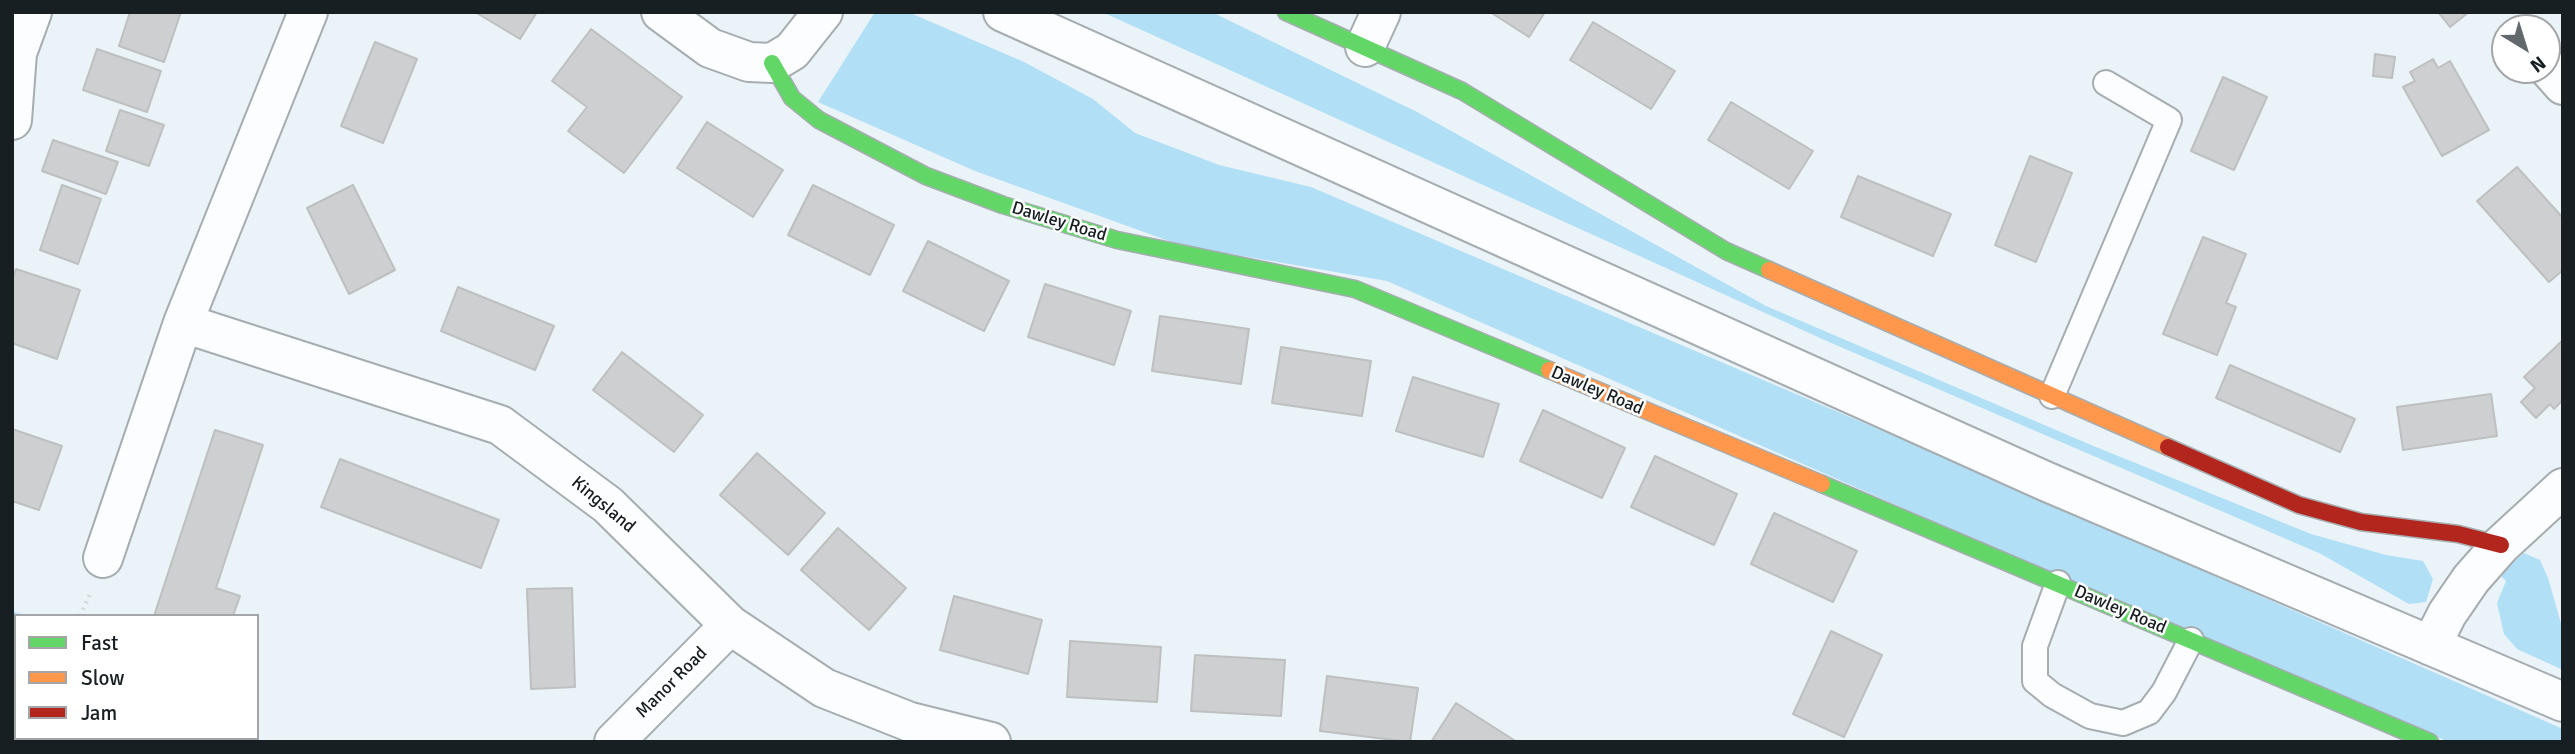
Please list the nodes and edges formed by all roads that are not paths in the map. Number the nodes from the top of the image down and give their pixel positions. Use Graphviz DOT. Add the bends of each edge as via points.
graph roads {
  1 [pos="32,12"];
  2 [pos="309,12"];
  3 [pos="661,12"];
  4 [pos="823,12"];
  5 [pos="1003,12"];
  6 [pos="1286,12"];
  7 [pos="1381,12"];
  8 [pos="1365,47"];
  9 [pos="15,52"];
  10 [pos="772,63"];
  11 [pos="2106,83"];
  12 [pos="12,120"];
  13 [pos="183,323"];
  14 [pos="2052,396"];
  15 [pos="2563,488"];
  16 [pos="2501,545"];
  17 [pos="103,558"];
  18 [pos="2058,583"];
  19 [pos="730,625"];
  20 [pos="2191,640"];
  21 [pos="2431,646"];
  22 [pos="2563,702"];
  23 [pos="614,742"];
  24 [pos="992,742"];
  25 [pos="2430,742"];
  1 -- 9 [label="street"];
  2 -- 13 [label="street"];
  3 -- 10 [label="street" via="710,48 749,62"];
  4 -- 10 [label="street" via="792,51"];
  5 -- 21 [label="street" via="2032,475"];
  6 -- 8 [label="street"];
  7 -- 8 [label="street"];
  8 -- 14 [label="street" via="1462,91 1726,251"];
  9 -- 12 [label="street"];
  10 -- 18 [label="street, Dawley Road" via="792,98 819,120 926,176 1117,240 1355,289"];
  11 -- 14 [label="lane" via="2169,120"];
  13 -- 17 [label="street"];
  13 -- 19 [label="street, Kingsland" via="500,425 608,505"];
  14 -- 16 [label="street" via="2299,505 2361,522 2458,534"];
  15 -- 16 [label="street"];
  16 -- 21 [label="street" via="2471,579"];
  18 -- 20 [label="street, Dawley Road"];
  18 -- 20 [label="lane" via="2035,646 2035,681 2090,716 2123,723 2149,712"];
  19 -- 23 [label="street, Manor Road"];
  19 -- 24 [label="street, Kingsland" via="824,688 911,722"];
  20 -- 25 [label="street, Dawley Road"];
  21 -- 22 [label="street"];
}
